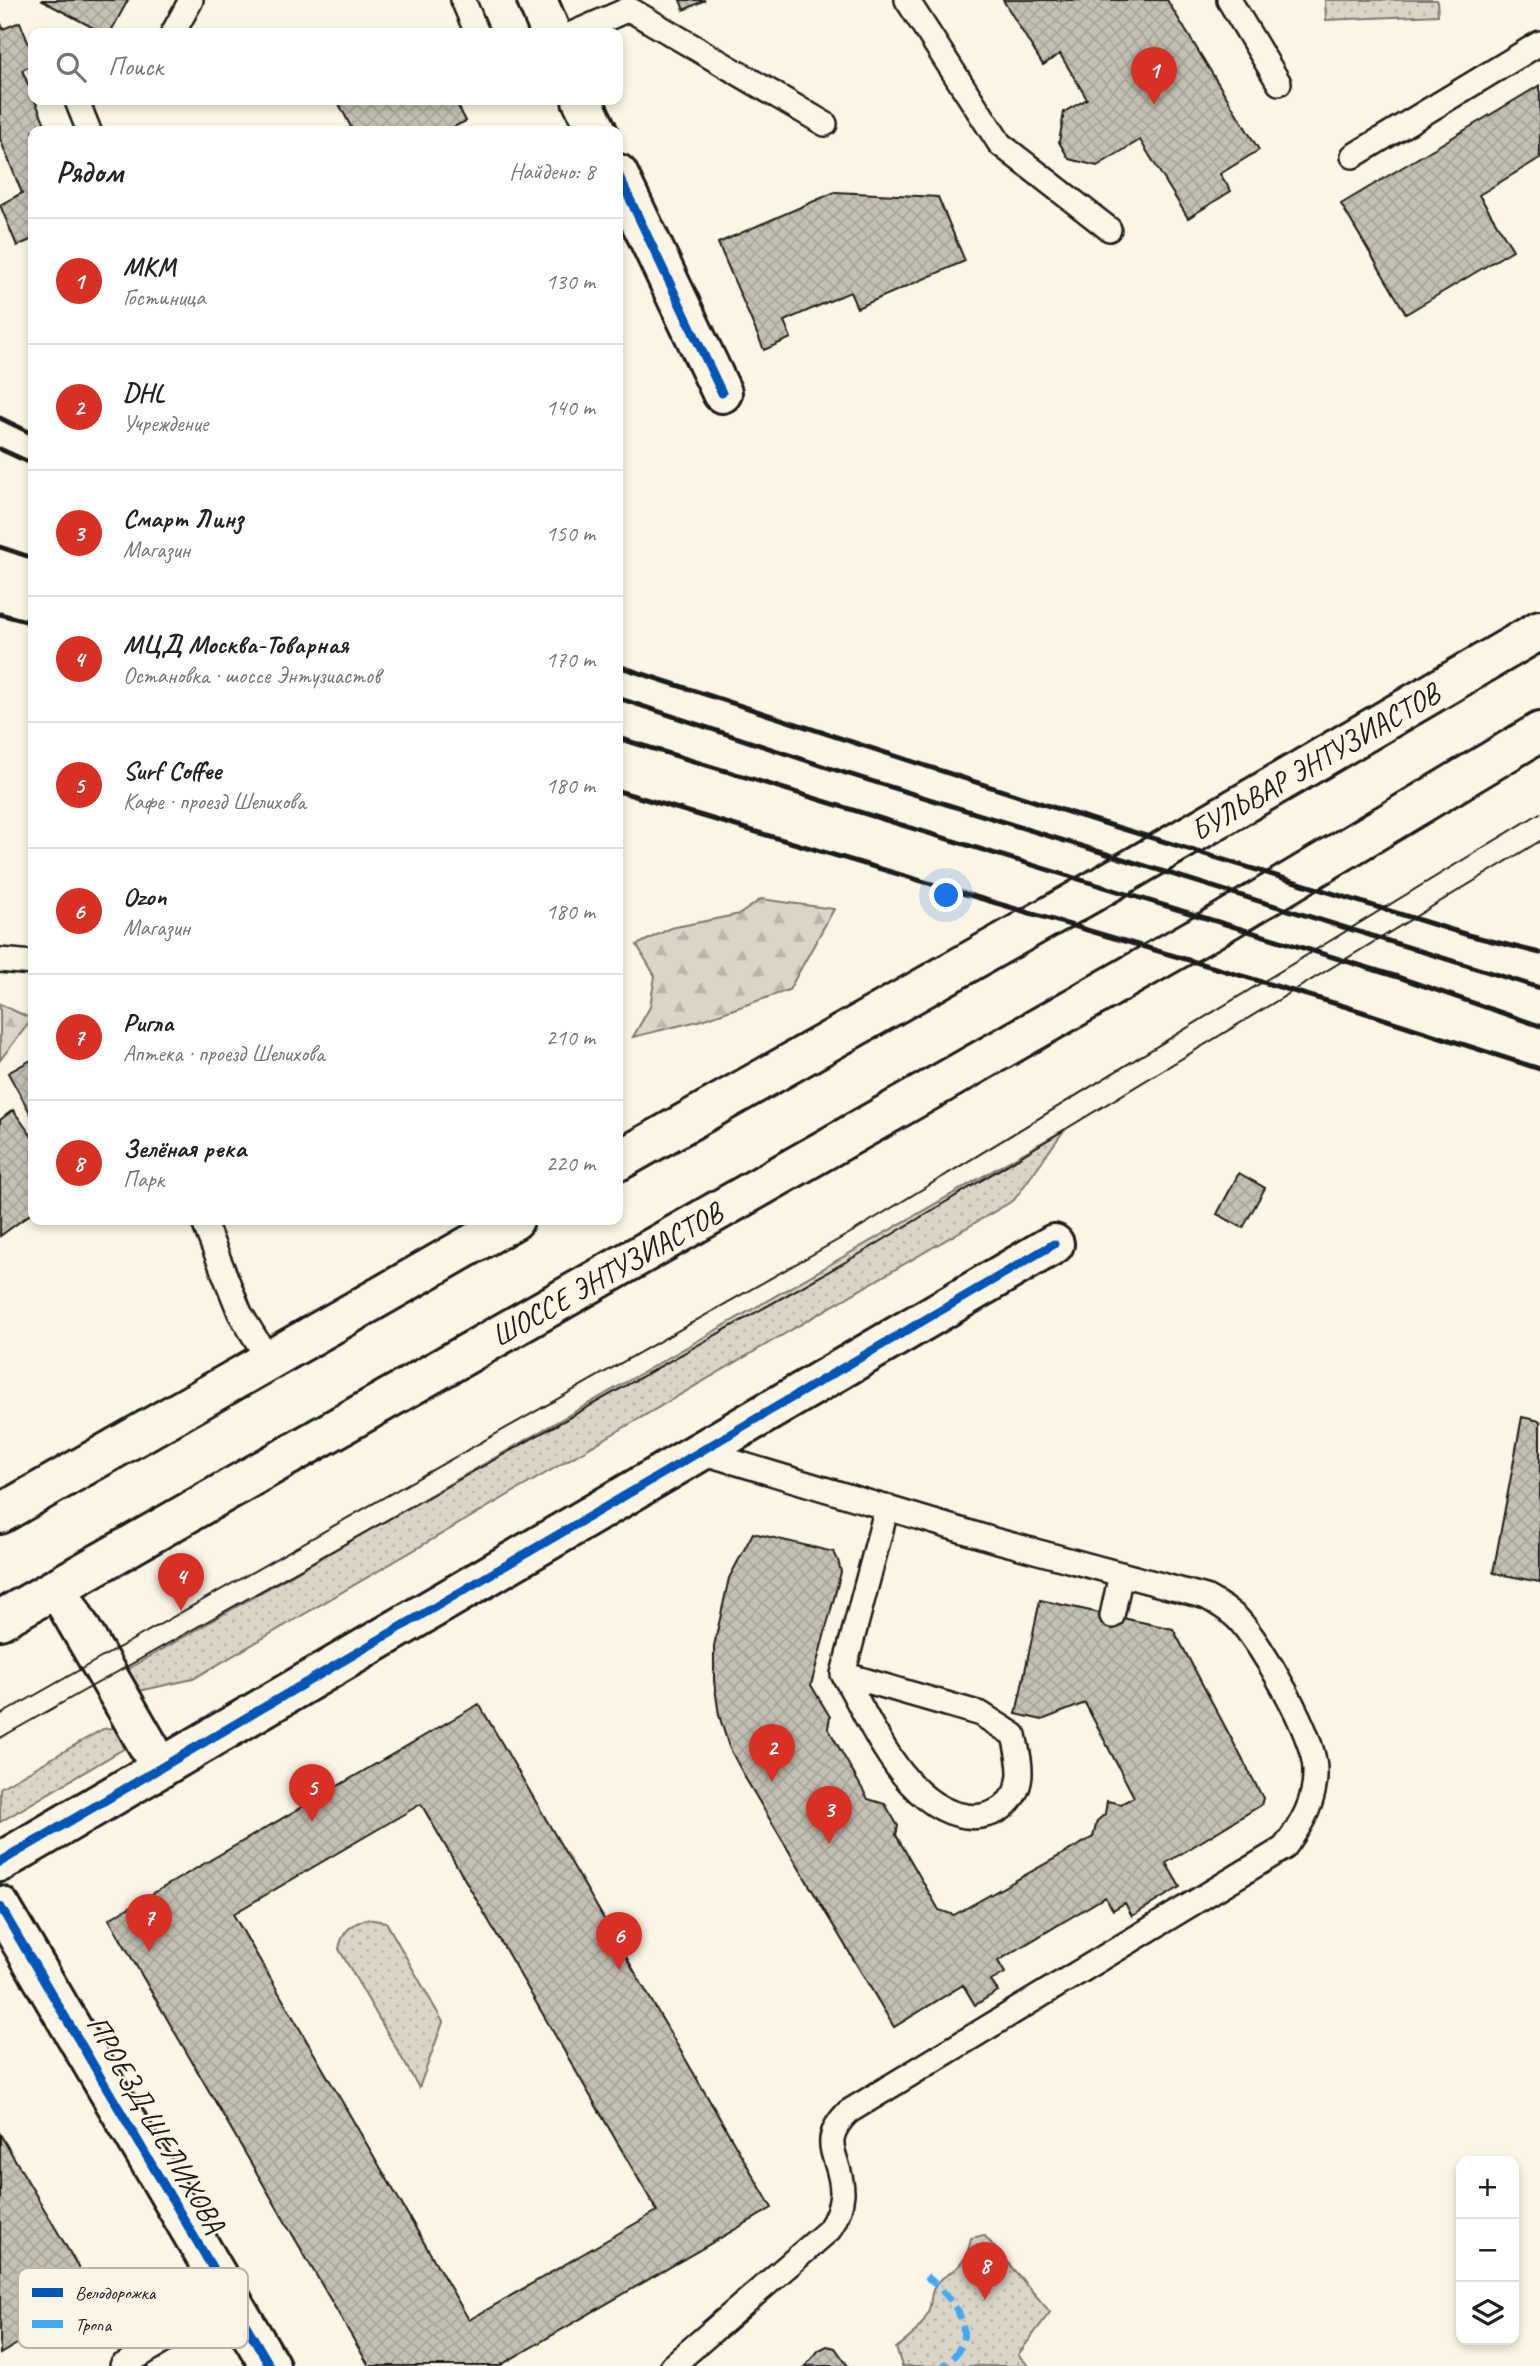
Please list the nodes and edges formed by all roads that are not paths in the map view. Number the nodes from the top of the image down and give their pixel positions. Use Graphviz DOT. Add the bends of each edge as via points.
graph roads {
  1 [pos="191,0"];
  2 [pos="463,0"];
  3 [pos="537,0"];
  4 [pos="907,0"];
  5 [pos="1229,0"];
  6 [pos="176,28"];
  7 [pos="475,28"];
  8 [pos="549,28"];
  9 [pos="585,28"];
  10 [pos="1540,43"];
  11 [pos="1279,83"];
  12 [pos="79,105"];
  13 [pos="584,105"];
  14 [pos="825,124"];
  15 [pos="87,126"];
  16 [pos="595,126"];
  17 [pos="1353,156"];
  18 [pos="623,185"];
  19 [pos="1109,229"];
  20 [pos="722,393"];
  21 [pos="1540,630"];
  22 [pos="1540,732"];
  23 [pos="0,960"];
  24 [pos="28,962"];
  25 [pos="623,1158"];
  26 [pos="205,1225"];
  27 [pos="505,1225"];
  28 [pos="1054,1244"];
  29 [pos="268,1359"];
  30 [pos="701,1452"];
  31 [pos="887,1507"];
  32 [pos="0,1514"];
  33 [pos="1121,1574"];
  34 [pos="57,1588"];
  35 [pos="1112,1616"];
  36 [pos="0,1620"];
  37 [pos="843,1674"];
  38 [pos="161,1768"];
  39 [pos="0,1862"];
  40 [pos="0,1906"];
  41 [pos="213,2268"];
  42 [pos="248,2328"];
  43 [pos="152,2348"];
  44 [pos="122,2366"];
  45 [pos="270,2366"];
  46 [pos="672,2366"];
  1 -- 6 [label="lane"];
  2 -- 7 [label="lane"];
  3 -- 8 [label="main road"];
  4 -- 19 [label="lane" via="1000,144"];
  5 -- 11 [label="lane"];
  9 -- 14 [label="lane" via="629,9"];
  10 -- 17 [label="lane"];
  12 -- 15 [label="lane"];
  13 -- 16 [label="main road"];
  18 -- 20 [label="main road"];
  21 -- 25 [label="main road, БУЛЬВАР ЭНТУЗИАСТОВ" via="1089,894"];
  22 -- 34 [label="main road, ШОССЕ ЭНТУЗИАСТОВ" via="1212,929"];
  23 -- 24 [label="lane"];
  26 -- 29 [label="lane" via="240,1313"];
  27 -- 29 [label="main road"];
  28 -- 30 [label="main road"];
  29 -- 32 [label="main road"];
  30 -- 31 [label="lane"];
  30 -- 38 [label="main road"];
  31 -- 33 [label="lane"];
  31 -- 37 [label="lane"];
  33 -- 35 [label="lane"];
  33 -- 46 [label="lane" via="1206,1597 1246,1629 1311,1744 1315,1770 1302,1825 1284,1848 1254,1869 848,2112 836,2124 830,2141 842,2192 838,2215 829,2230"];
  34 -- 36 [label="main road, ШОССЕ ЭНТУЗИАСТОВ"];
  34 -- 38 [label="main road"];
  37 -- 37 [label="lane" via="981,1714 1014,1735 1023,1774 1014,1795 1000,1809 976,1818 932,1805 901,1772"];
  38 -- 39 [label="main road"];
  40 -- 41 [label="main road, ПРОЕЗД ШЕЛИХОВА"];
  42 -- 45 [label="main road, ПРОЕЗД ШЕЛИХОВА"];
  43 -- 44 [label="lane"];
}
